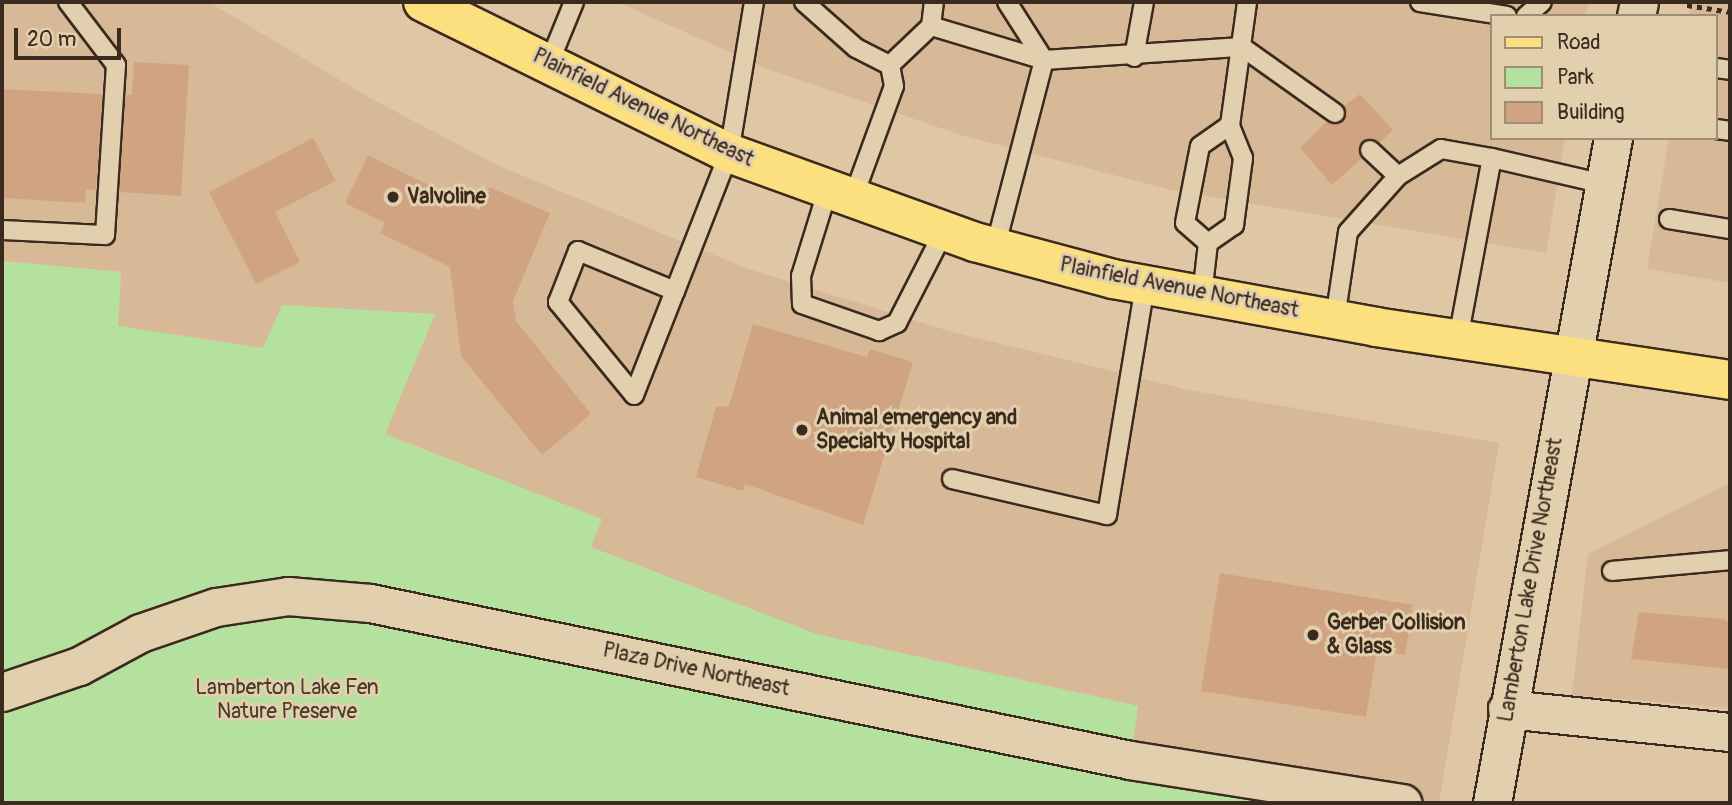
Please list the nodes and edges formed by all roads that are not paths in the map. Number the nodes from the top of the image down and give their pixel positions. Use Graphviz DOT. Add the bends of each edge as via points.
graph roads {
  1 [pos="68,2"];
  2 [pos="424,2"];
  3 [pos="574,2"];
  4 [pos="754,2"];
  5 [pos="804,2"];
  6 [pos="934,2"];
  7 [pos="1007,2"];
  8 [pos="1143,2"];
  9 [pos="1247,2"];
  10 [pos="1420,2"];
  11 [pos="1542,2"];
  12 [pos="1454,4"];
  13 [pos="1498,14"];
  14 [pos="1528,14"];
  15 [pos="931,26"];
  16 [pos="1242,47"];
  17 [pos="1134,57"];
  18 [pos="1044,60"];
  19 [pos="549,63"];
  20 [pos="890,65"];
  21 [pos="1335,113"];
  22 [pos="1230,125"];
  23 [pos="1613,140"];
  24 [pos="1370,150"];
  25 [pos="729,153"];
  26 [pos="1492,158"];
  27 [pos="1398,176"];
  28 [pos="1604,184"];
  29 [pos="841,194"];
  30 [pos="1669,219"];
  31 [pos="1730,229"];
  32 [pos="2,230"];
  33 [pos="944,231"];
  34 [pos="1208,243"];
  35 [pos="995,248"];
  36 [pos="1145,285"];
  37 [pos="675,291"];
  38 [pos="1202,295"];
  39 [pos="1335,319"];
  40 [pos="1458,339"];
  41 [pos="1572,356"];
  42 [pos="1730,380"];
  43 [pos="952,479"];
  44 [pos="1730,560"];
  45 [pos="1612,570"];
  46 [pos="2,692"];
  47 [pos="1507,709"];
  48 [pos="1730,732"];
  49 [pos="1403,803"];
  50 [pos="1492,803"];
  1 -- 32 [label="lane" via="116,65 105,235"];
  2 -- 19 [label="main road, Plainfield Avenue Northeast"];
  3 -- 19 [label="lane"];
  4 -- 25 [label="lane"];
  5 -- 20 [label="lane" via="856,48"];
  6 -- 15 [label="lane"];
  7 -- 18 [label="lane"];
  8 -- 17 [label="lane"];
  9 -- 16 [label="lane"];
  10 -- 12 [label="lane"];
  11 -- 14 [label="lane"];
  12 -- 13 [label="lane"];
  15 -- 18 [label="lane"];
  15 -- 20 [label="lane"];
  16 -- 17 [label="lane"];
  16 -- 21 [label="lane"];
  16 -- 22 [label="lane"];
  17 -- 18 [label="lane"];
  18 -- 35 [label="lane"];
  19 -- 25 [label="main road, Plainfield Avenue Northeast"];
  20 -- 29 [label="lane" via="894,86"];
  22 -- 34 [label="lane" via="1243,158 1234,225"];
  22 -- 34 [label="lane" via="1200,146 1185,223"];
  23 -- 28 [label="street, Lamberton Lake Drive Northeast"];
  24 -- 27 [label="lane"];
  25 -- 29 [label="main road, Plainfield Avenue Northeast"];
  25 -- 37 [label="lane"];
  26 -- 27 [label="lane" via="1441,149"];
  26 -- 28 [label="lane"];
  26 -- 40 [label="lane"];
  27 -- 39 [label="lane" via="1348,232"];
  28 -- 41 [label="street, Lamberton Lake Drive Northeast"];
  29 -- 33 [label="main road, Plainfield Avenue Northeast"];
  29 -- 33 [label="lane" via="801,276 802,304 879,331 897,323"];
  30 -- 31 [label="lane"];
  33 -- 35 [label="main road, Plainfield Avenue Northeast"];
  34 -- 38 [label="lane"];
  35 -- 36 [label="main road, Plainfield Avenue Northeast"];
  36 -- 38 [label="main road, Plainfield Avenue Northeast"];
  36 -- 43 [label="lane" via="1107,515"];
  37 -- 37 [label="lane" via="634,395 558,302 578,251"];
  38 -- 39 [label="main road, Plainfield Avenue Northeast"];
  39 -- 40 [label="main road, Plainfield Avenue Northeast"];
  40 -- 41 [label="main road, Plainfield Avenue Northeast"];
  41 -- 42 [label="main road, Plainfield Avenue Northeast"];
  41 -- 47 [label="street, Lamberton Lake Drive Northeast"];
  44 -- 45 [label="lane"];
  46 -- 49 [label="street, Plaza Drive Northeast" via="79,666 140,633 216,607 288,596 370,603 1130,760"];
  47 -- 48 [label="street"];
  47 -- 50 [label="street, Lamberton Lake Drive Northeast"];
}
